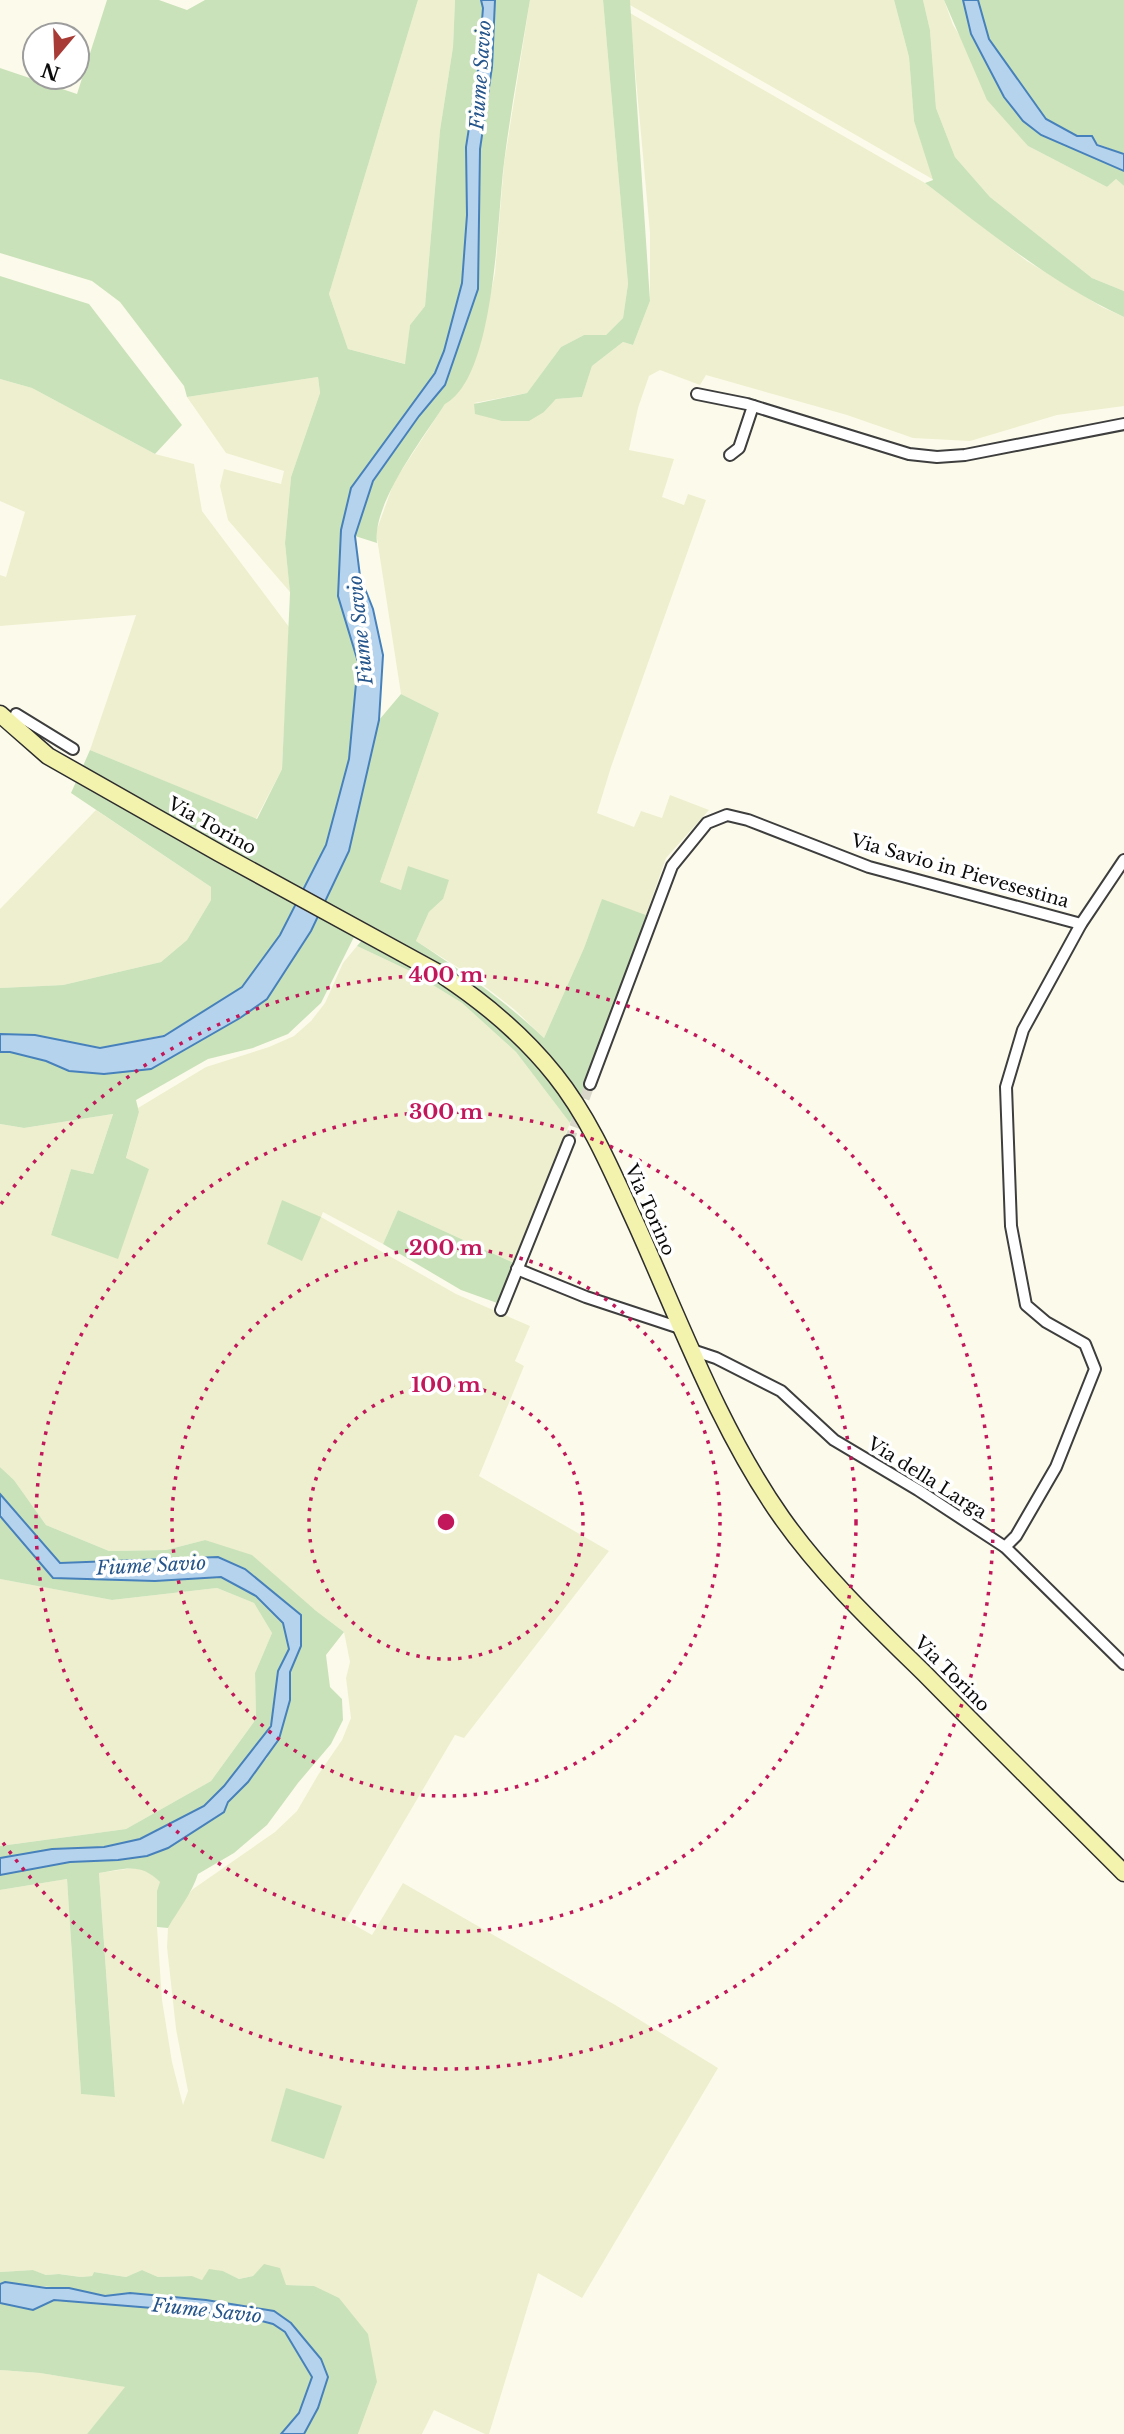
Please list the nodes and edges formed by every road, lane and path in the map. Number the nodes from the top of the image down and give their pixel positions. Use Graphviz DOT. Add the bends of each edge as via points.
graph roads {
  1 [pos="697,394"];
  2 [pos="753,406"];
  3 [pos="1124,424"];
  4 [pos="730,455"];
  5 [pos="8,714"];
  6 [pos="43,732"];
  7 [pos="23,734"];
  8 [pos="73,749"];
  9 [pos="1124,860"];
  10 [pos="1081,924"];
  11 [pos="590,1084"];
  12 [pos="569,1141"];
  13 [pos="517,1269"];
  14 [pos="500,1310"];
  15 [pos="683,1329"];
  16 [pos="692,1350"];
  17 [pos="1005,1548"];
  18 [pos="1124,1664"];
  19 [pos="1124,1873"];
  1 -- 2 [label="street"];
  2 -- 3 [label="street" via="909,454 936,457"];
  2 -- 4 [label="street" via="739,448"];
  5 -- 6 [label="street"];
  5 -- 7 [label="main road, Via Torino"];
  6 -- 7 [label="street"];
  6 -- 8 [label="street"];
  7 -- 15 [label="main road, Via Torino" via="48,756 414,959 498,1015 555,1075 583,1116"];
  9 -- 10 [label="street"];
  10 -- 11 [label="street, Via Savio in Pievesestina" via="869,867 727,815 707,823 672,866"];
  10 -- 17 [label="street" via="1023,1030 1006,1087 1011,1226 1026,1305 1085,1344 1095,1370 1056,1466"];
  12 -- 13 [label="street"];
  13 -- 14 [label="street"];
  13 -- 15 [label="street"];
  15 -- 16 [label="main road, Via Torino"];
  16 -- 17 [label="street, Via della Larga" via="781,1391 834,1440"];
  16 -- 19 [label="main road, Via Torino" via="759,1483 809,1554"];
  17 -- 18 [label="street, Via della Larga"];
}
